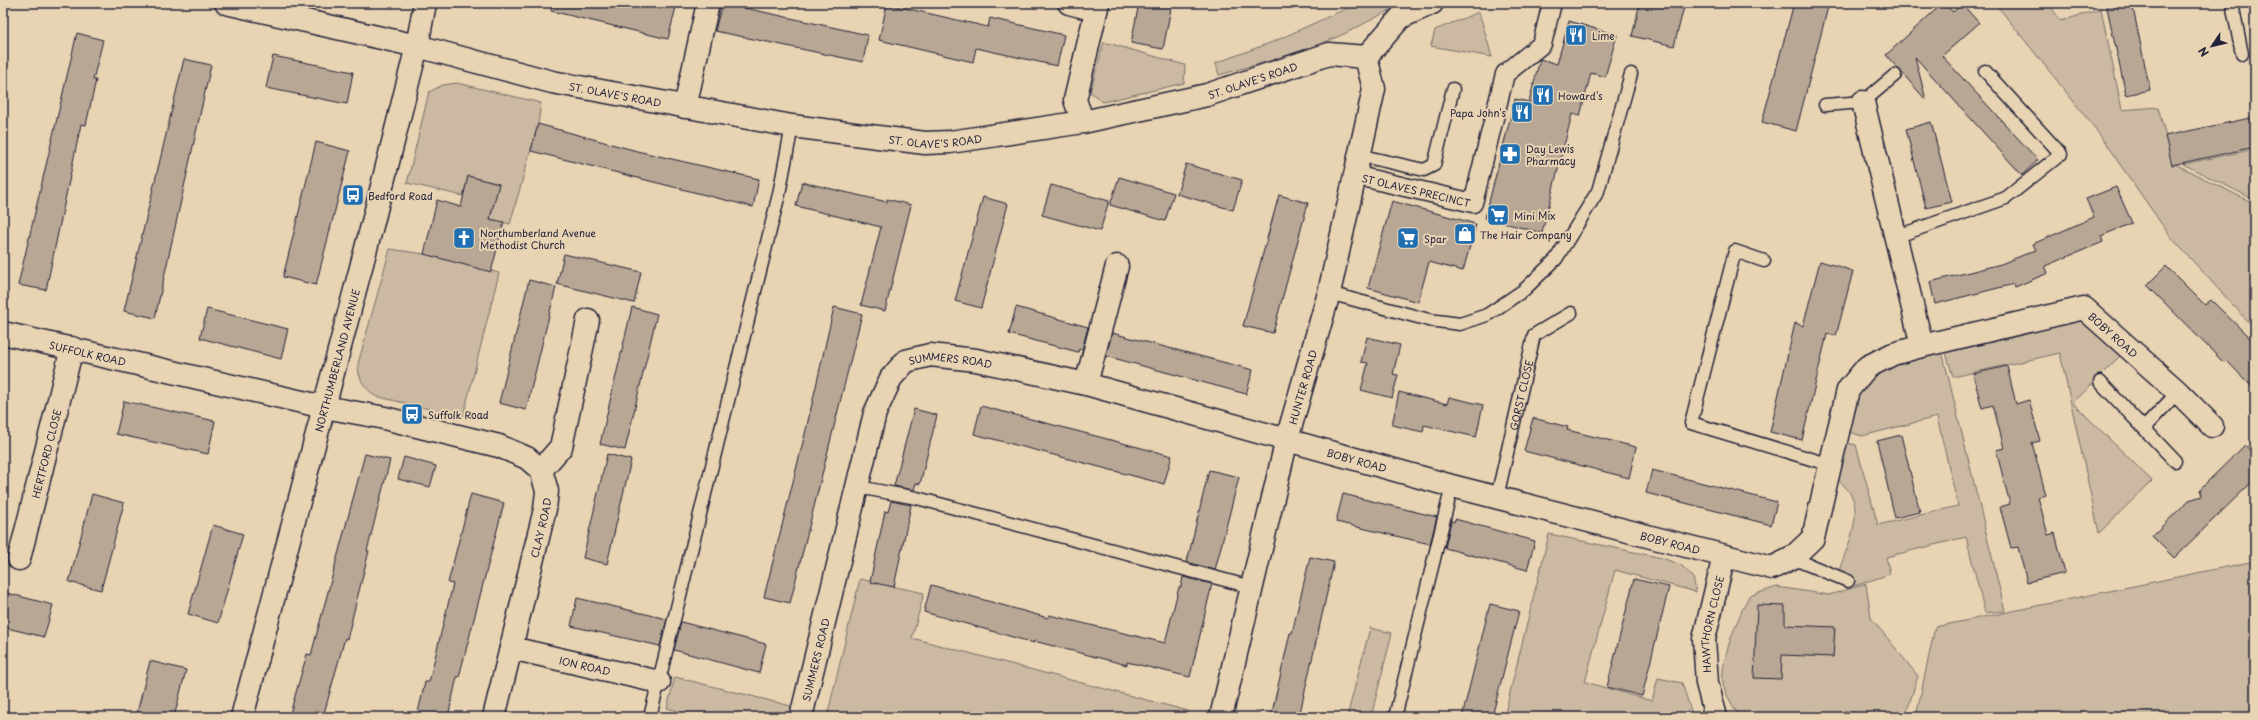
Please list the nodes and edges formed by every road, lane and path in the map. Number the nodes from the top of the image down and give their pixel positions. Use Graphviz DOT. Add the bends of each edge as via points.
graph roads {
  1 [pos="226,3"];
  2 [pos="425,3"];
  3 [pos="708,3"];
  4 [pos="1069,3"];
  5 [pos="1432,3"];
  6 [pos="1552,3"];
  7 [pos="2232,3"];
  8 [pos="1097,7"];
  9 [pos="417,46"];
  10 [pos="2242,54"];
  11 [pos="1366,57"];
  12 [pos="1986,71"];
  13 [pos="1631,74"];
  14 [pos="1895,75"];
  15 [pos="1453,89"];
  16 [pos="1863,102"];
  17 [pos="1825,105"];
  18 [pos="685,107"];
  19 [pos="1083,122"];
  20 [pos="792,126"];
  21 [pos="1356,165"];
  22 [pos="1895,237"];
  23 [pos="1764,260"];
  24 [pos="1117,266"];
  25 [pos="1329,292"];
  26 [pos="1571,313"];
  27 [pos="588,320"];
  28 [pos="3,333"];
  29 [pos="1922,346"];
  30 [pos="72,348"];
  31 [pos="2100,382"];
  32 [pos="1086,384"];
  33 [pos="2178,392"];
  34 [pos="324,407"];
  35 [pos="2212,426"];
  36 [pos="2144,428"];
  37 [pos="1287,439"];
  38 [pos="2175,461"];
  39 [pos="1830,465"];
  40 [pos="541,470"];
  41 [pos="1452,486"];
  42 [pos="858,487"];
  43 [pos="1497,497"];
  44 [pos="1724,556"];
  45 [pos="1792,558"];
  46 [pos="19,559"];
  47 [pos="1848,581"];
  48 [pos="1251,587"];
  49 [pos="511,648"];
  50 [pos="659,682"];
  51 [pos="242,717"];
  52 [pos="494,717"];
  53 [pos="650,717"];
  54 [pos="801,717"];
  55 [pos="1221,717"];
  56 [pos="1395,717"];
  57 [pos="1716,717"];
  1 -- 9 [label="street"];
  2 -- 9 [label="street, NORTHUMBERLAND AVENUE"];
  3 -- 18 [label="street"];
  4 -- 8 [label="street"];
  5 -- 11 [label="street" via="1401,17"];
  6 -- 21 [label="street, ST OLAVES PRECINCT" via="1542,44 1505,74 1473,203"];
  7 -- 10 [label="lane"];
  8 -- 19 [label="street" via="1075,100"];
  9 -- 18 [label="street, ST. OLAVE'S ROAD" via="552,82"];
  9 -- 34 [label="street, NORTHUMBERLAND AVENUE"];
  11 -- 19 [label="street, ST. OLAVE'S ROAD" via="1329,54 1207,95"];
  11 -- 21 [label="street, HUNTER ROAD" via="1374,89"];
  12 -- 22 [label="lane" via="2061,154 2006,198"];
  13 -- 25 [label="lane" via="1598,191 1556,259 1524,290 1488,315 1460,324 1429,320"];
  14 -- 16 [label="lane"];
  15 -- 21 [label="lane" via="1434,165 1424,170"];
  16 -- 17 [label="lane"];
  16 -- 22 [label="street"];
  18 -- 20 [label="street, ST. OLAVE'S ROAD"];
  19 -- 20 [label="street, ST. OLAVE'S ROAD" via="925,144"];
  20 -- 50 [label="lane" via="779,194"];
  21 -- 25 [label="street, HUNTER ROAD"];
  22 -- 29 [label="street"];
  23 -- 39 [label="lane" via="1735,251 1691,423"];
  24 -- 32 [label="street"];
  25 -- 37 [label="street, HUNTER ROAD"];
  26 -- 43 [label="lane, GORST CLOSE" via="1534,335"];
  27 -- 40 [label="street" via="561,447"];
  28 -- 30 [label="street, SUFFOLK ROAD"];
  29 -- 33 [label="street, BOBY ROAD" via="2084,308"];
  29 -- 39 [label="street, BOBY ROAD" via="1893,354 1867,367 1848,390"];
  30 -- 34 [label="street, SUFFOLK ROAD"];
  30 -- 46 [label="street, HERTFORD CLOSE"];
  31 -- 36 [label="lane"];
  32 -- 37 [label="street, SUMMERS ROAD"];
  32 -- 42 [label="street, SUMMERS ROAD" via="976,360 930,355 906,361 891,378 875,413"];
  33 -- 35 [label="street, BOBY ROAD"];
  33 -- 36 [label="lane"];
  34 -- 40 [label="street, SUFFOLK ROAD" via="380,417 499,446 527,458"];
  34 -- 51 [label="street, NORTHUMBERLAND AVENUE"];
  36 -- 38 [label="lane"];
  37 -- 41 [label="street, BOBY ROAD"];
  37 -- 48 [label="street, HUNTER ROAD"];
  39 -- 45 [label="street, BOBY ROAD" via="1813,538"];
  40 -- 49 [label="street, CLAY ROAD" via="548,491 545,509"];
  41 -- 43 [label="street, BOBY ROAD"];
  41 -- 56 [label="lane"];
  42 -- 48 [label="lane" via="917,498"];
  42 -- 54 [label="street, SUMMERS ROAD"];
  43 -- 44 [label="street, BOBY ROAD"];
  44 -- 45 [label="street, BOBY ROAD" via="1772,568"];
  44 -- 57 [label="street, HAWTHORN CLOSE" via="1704,639 1707,682"];
  45 -- 47 [label="lane"];
  48 -- 55 [label="street, HUNTER ROAD"];
  49 -- 50 [label="street, ION ROAD"];
  49 -- 52 [label="street, CLAY ROAD"];
  50 -- 53 [label="lane"];
}
